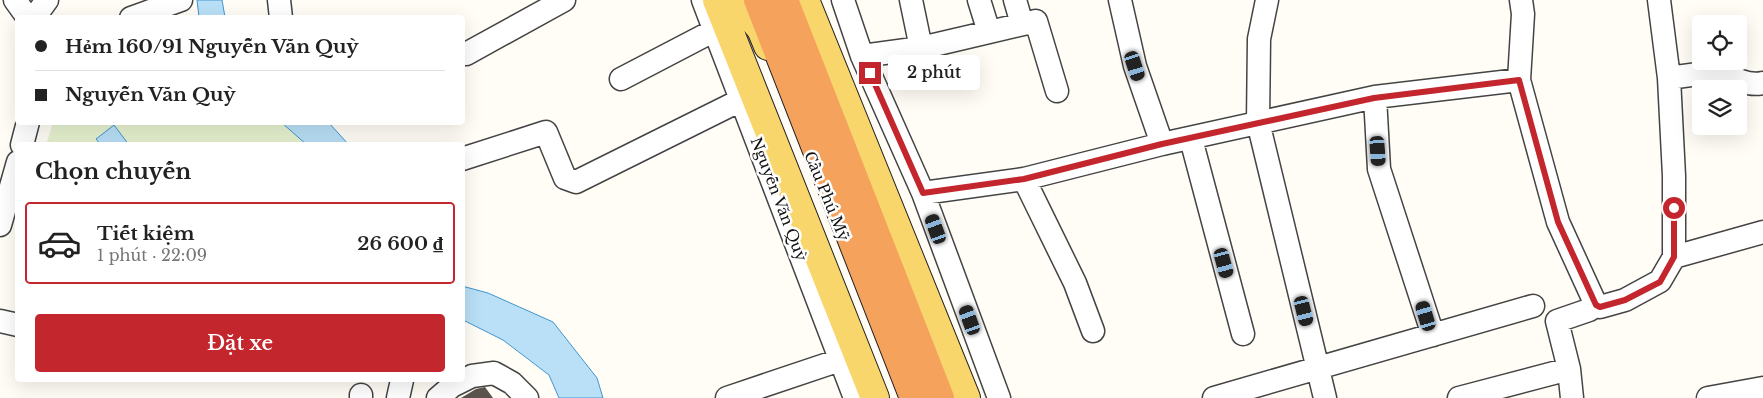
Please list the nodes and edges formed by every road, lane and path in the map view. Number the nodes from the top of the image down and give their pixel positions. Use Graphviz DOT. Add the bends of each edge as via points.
graph roads {
  1 [pos="15,0"];
  2 [pos="48,0"];
  3 [pos="181,0"];
  4 [pos="279,0"];
  5 [pos="564,0"];
  6 [pos="703,0"];
  7 [pos="717,0"];
  8 [pos="737,0"];
  9 [pos="758,0"];
  10 [pos="784,0"];
  11 [pos="801,0"];
  12 [pos="805,0"];
  13 [pos="843,0"];
  14 [pos="911,0"];
  15 [pos="979,0"];
  16 [pos="1015,0"];
  17 [pos="1120,0"];
  18 [pos="1267,0"];
  19 [pos="1521,0"];
  20 [pos="1659,0"];
  21 [pos="26,15"];
  22 [pos="36,15"];
  23 [pos="139,15"];
  24 [pos="281,15"];
  25 [pos="1029,15"];
  26 [pos="714,30"];
  27 [pos="989,32"];
  28 [pos="921,48"];
  29 [pos="466,54"];
  30 [pos="862,56"];
  31 [pos="620,78"];
  32 [pos="1669,78"];
  33 [pos="1519,80"];
  34 [pos="1763,83"];
  35 [pos="1057,91"];
  36 [pos="1374,98"];
  37 [pos="741,100"];
  38 [pos="1258,122"];
  39 [pos="27,125"];
  40 [pos="1191,139"];
  41 [pos="23,142"];
  42 [pos="1162,144"];
  43 [pos="465,158"];
  44 [pos="15,172"];
  45 [pos="1024,179"];
  46 [pos="923,193"];
  47 [pos="3,201"];
  48 [pos="0,225"];
  49 [pos="1763,232"];
  50 [pos="1674,257"];
  51 [pos="1596,305"];
  52 [pos="1534,306"];
  53 [pos="0,321"];
  54 [pos="15,324"];
  55 [pos="1093,331"];
  56 [pos="1243,334"];
  57 [pos="1432,335"];
  58 [pos="840,360"];
  59 [pos="1318,368"];
  60 [pos="1569,369"];
  61 [pos="465,380"];
  62 [pos="402,382"];
  63 [pos="460,382"];
  64 [pos="1763,388"];
  65 [pos="398,398"];
  66 [pos="438,398"];
  67 [pos="527,398"];
  68 [pos="727,398"];
  69 [pos="855,398"];
  70 [pos="876,398"];
  71 [pos="908,398"];
  72 [pos="914,398"];
  73 [pos="940,398"];
  74 [pos="953,398"];
  75 [pos="966,398"];
  76 [pos="999,398"];
  77 [pos="1214,398"];
  78 [pos="1325,398"];
  79 [pos="1459,398"];
  80 [pos="1572,398"];
  81 [pos="1708,398"];
  1 -- 21 [label="street"];
  2 -- 22 [label="street"];
  3 -- 23 [label="street"];
  4 -- 24 [label="street"];
  5 -- 29 [label="street"];
  6 -- 26 [label="street, Nguyễn Văn Quỳ"];
  7 -- 70 [label="main road, Cầu Phú Mỹ"];
  8 -- 71 [label="main road, Cầu Phú Mỹ" via="761,29"];
  9 -- 72 [label="highway, Cầu Phú Mỹ"];
  10 -- 73 [label="highway, Cầu Phú Mỹ"];
  11 -- 74 [label="main road" via="810,36 844,126"];
  12 -- 75 [label="main road"];
  13 -- 30 [label="street"];
  14 -- 28 [label="street"];
  15 -- 27 [label="street"];
  16 -- 25 [label="street"];
  17 -- 42 [label="street" via="1135,66"];
  18 -- 38 [label="street" via="1259,39"];
  19 -- 33 [label="street"];
  20 -- 32 [label="street"];
  25 -- 27 [label="street"];
  25 -- 35 [label="street"];
  26 -- 31 [label="street"];
  26 -- 37 [label="street, Nguyễn Văn Quỳ"];
  27 -- 28 [label="street"];
  28 -- 30 [label="street"];
  30 -- 46 [label="street"];
  32 -- 34 [label="street" via="1716,69 1756,85"];
  32 -- 50 [label="street"];
  33 -- 36 [label="street"];
  33 -- 51 [label="street" via="1558,222"];
  36 -- 38 [label="street"];
  36 -- 57 [label="street" via="1379,169"];
  37 -- 43 [label="street" via="576,182 565,178 546,132"];
  37 -- 58 [label="street, Nguyễn Văn Quỳ"];
  38 -- 40 [label="street"];
  38 -- 59 [label="street"];
  39 -- 41 [label="street"];
  40 -- 42 [label="street"];
  40 -- 56 [label="street"];
  42 -- 45 [label="street"];
  44 -- 47 [label="street"];
  45 -- 46 [label="street"];
  45 -- 55 [label="street" via="1075,283"];
  46 -- 76 [label="street"];
  47 -- 48 [label="street"];
  49 -- 50 [label="street"];
  50 -- 51 [label="street" via="1660,282 1625,300 1600,307"];
  51 -- 60 [label="street" via="1557,321"];
  52 -- 57 [label="street"];
  53 -- 54 [label="street"];
  57 -- 59 [label="street"];
  58 -- 68 [label="street"];
  58 -- 69 [label="street, Nguyễn Văn Quỳ"];
  59 -- 77 [label="street"];
  59 -- 78 [label="street"];
  60 -- 79 [label="street"];
  60 -- 80 [label="street"];
  61 -- 67 [label="street" via="494,374 512,383"];
  62 -- 65 [label="street"];
  63 -- 66 [label="street"];
  64 -- 81 [label="street"];
}
